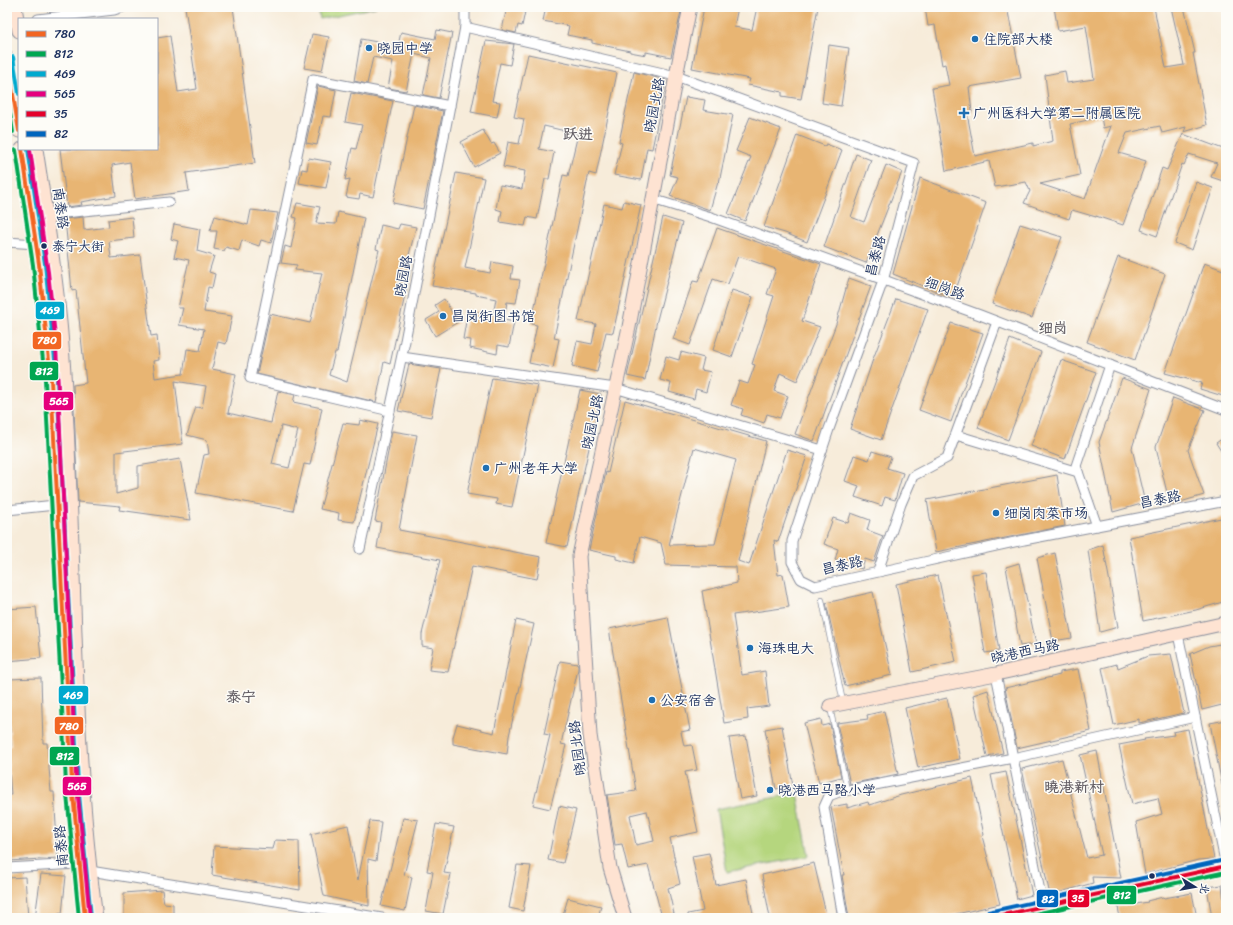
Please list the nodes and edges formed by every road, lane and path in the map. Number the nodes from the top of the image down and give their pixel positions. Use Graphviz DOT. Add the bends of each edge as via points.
graph roads {
  1 [pos="15,7"];
  2 [pos="124,7"];
  3 [pos="466,7"];
  4 [pos="690,7"];
  5 [pos="46,18"];
  6 [pos="16,24"];
  7 [pos="465,28"];
  8 [pos="7,58"];
  9 [pos="676,76"];
  10 [pos="450,106"];
  11 [pos="18,125"];
  12 [pos="22,150"];
  13 [pos="36,150"];
  14 [pos="652,199"];
  15 [pos="169,202"];
  16 [pos="46,215"];
  17 [pos="7,242"];
  18 [pos="36,244"];
  19 [pos="883,281"];
  20 [pos="997,322"];
  21 [pos="402,357"];
  22 [pos="1110,365"];
  23 [pos="615,388"];
  24 [pos="1226,410"];
  25 [pos="390,411"];
  26 [pos="956,434"];
  27 [pos="822,450"];
  28 [pos="1078,472"];
  29 [pos="1226,501"];
  30 [pos="64,504"];
  31 [pos="7,510"];
  32 [pos="1097,526"];
  33 [pos="360,549"];
  34 [pos="878,571"];
  35 [pos="822,600"];
  36 [pos="1226,623"];
  37 [pos="1178,634"];
  38 [pos="996,674"];
  39 [pos="843,703"];
  40 [pos="830,706"];
  41 [pos="1195,717"];
  42 [pos="1013,758"];
  43 [pos="847,791"];
  44 [pos="78,864"];
  45 [pos="1226,866"];
  46 [pos="7,868"];
  47 [pos="90,871"];
  48 [pos="1043,906"];
  49 [pos="85,918"];
  50 [pos="96,918"];
  51 [pos="382,918"];
  52 [pos="625,918"];
  53 [pos="843,918"];
  54 [pos="989,918"];
  1 -- 6 [label="main road"];
  2 -- 5 [label="street"];
  3 -- 7 [label="street, 晓园路"];
  4 -- 9 [label="main road, 晓园北路"];
  7 -- 9 [label="street"];
  7 -- 10 [label="street, 晓园路"];
  8 -- 11 [label="main road"];
  9 -- 14 [label="main road, 晓园北路"];
  9 -- 19 [label="street, 昌泰路" via="914,163"];
  10 -- 21 [label="street, 晓园路"];
  10 -- 25 [label="street" via="313,79 250,378"];
  12 -- 18 [label="main road, 南泰路"];
  13 -- 16 [label="main road, 南泰路"];
  14 -- 19 [label="street, 细岗路" via="711,217"];
  14 -- 23 [label="main road, 晓园北路"];
  15 -- 16 [label="street"];
  16 -- 30 [label="main road, 南泰路" via="62,344"];
  17 -- 18 [label="street"];
  18 -- 30 [label="main road, 南泰路"];
  19 -- 20 [label="street, 细岗路"];
  19 -- 27 [label="street, 昌泰路"];
  20 -- 22 [label="street, 细岗路"];
  20 -- 26 [label="street"];
  21 -- 23 [label="street"];
  21 -- 25 [label="street, 晓园路"];
  22 -- 24 [label="street, 细岗路"];
  22 -- 28 [label="street" via="1076,466"];
  23 -- 27 [label="street"];
  23 -- 52 [label="main road, 晓园北路" via="579,556 590,735 610,868"];
  25 -- 33 [label="street, 晓园路"];
  26 -- 28 [label="street"];
  26 -- 34 [label="street" via="947,458 913,476"];
  27 -- 34 [label="street, 昌泰路" via="792,541 792,562 801,579 814,586"];
  28 -- 32 [label="street"];
  29 -- 32 [label="street, 昌泰路"];
  30 -- 31 [label="street"];
  30 -- 44 [label="main road, 南泰路" via="65,658"];
  30 -- 47 [label="main road, 南泰路"];
  32 -- 34 [label="street, 昌泰路"];
  35 -- 39 [label="lane"];
  36 -- 37 [label="main road, 晓港西马路"];
  37 -- 38 [label="main road, 晓港西马路"];
  37 -- 41 [label="street"];
  38 -- 39 [label="main road, 晓港西马路"];
  38 -- 42 [label="street"];
  39 -- 40 [label="main road, 晓港西马路"];
  40 -- 43 [label="lane"];
  41 -- 42 [label="street"];
  41 -- 45 [label="street"];
  42 -- 43 [label="street"];
  42 -- 48 [label="street"];
  43 -- 53 [label="street" via="829,796 824,807"];
  44 -- 46 [label="street"];
  44 -- 49 [label="main road, 南泰路"];
  45 -- 48 [label="main road"];
  47 -- 50 [label="main road, 南泰路"];
  47 -- 51 [label="street"];
  48 -- 54 [label="main road"];
}
